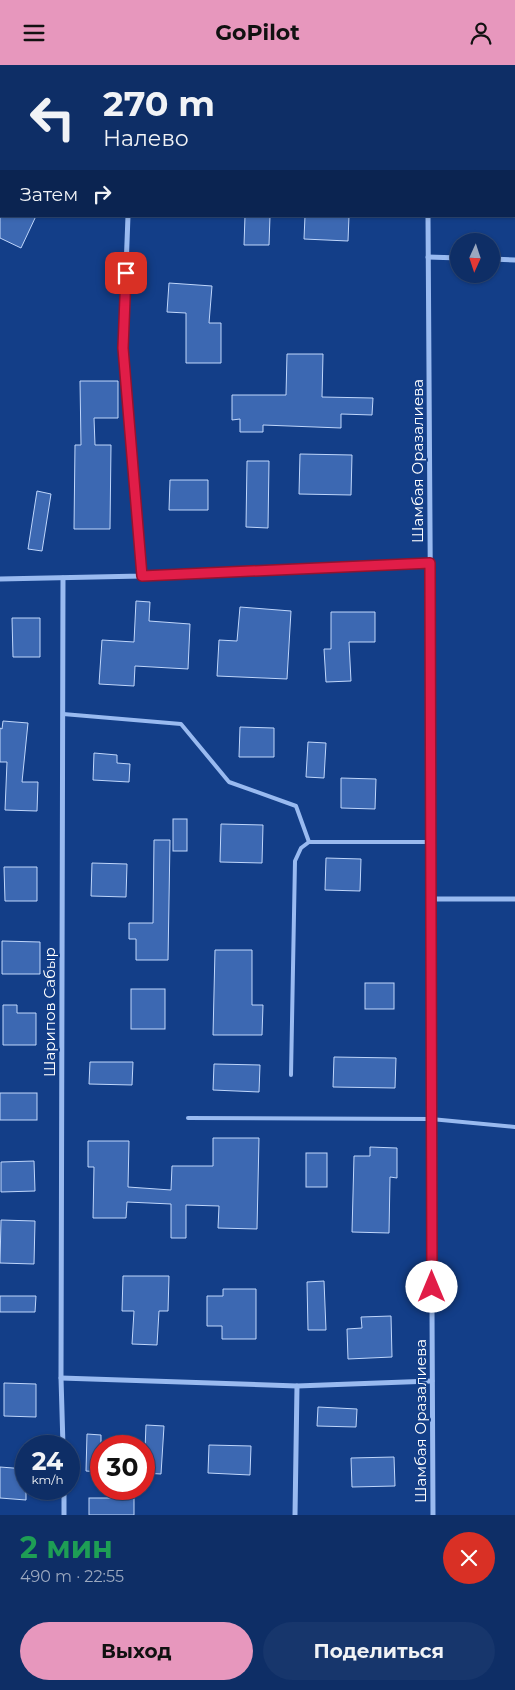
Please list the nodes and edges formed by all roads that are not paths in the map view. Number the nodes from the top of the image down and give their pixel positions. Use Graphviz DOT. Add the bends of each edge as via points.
graph roads {
  1 [pos="128,217"];
  2 [pos="428,217"];
  3 [pos="428,257"];
  4 [pos="450,258"];
  5 [pos="500,259"];
  6 [pos="515,260"];
  7 [pos="430,563"];
  8 [pos="142,576"];
  9 [pos="64,578"];
  10 [pos="0,579"];
  11 [pos="63,714"];
  12 [pos="309,842"];
  13 [pos="432,842"];
  14 [pos="430,899"];
  15 [pos="515,899"];
  16 [pos="291,1075"];
  17 [pos="188,1118"];
  18 [pos="431,1119"];
  19 [pos="515,1127"];
  20 [pos="61,1378"];
  21 [pos="432,1381"];
  22 [pos="297,1386"];
  23 [pos="63,1435"];
  24 [pos="64,1500"];
  25 [pos="64,1515"];
  26 [pos="295,1515"];
  27 [pos="432,1515"];
  1 -- 8 [label="street" via="123,348"];
  2 -- 3 [label="street, Шамбая Оразалиева"];
  3 -- 4 [label="street"];
  3 -- 7 [label="street, Шамбая Оразалиева"];
  5 -- 6 [label="street"];
  7 -- 8 [label="street"];
  7 -- 13 [label="street, Шамбая Оразалиева"];
  8 -- 9 [label="street"];
  9 -- 10 [label="street"];
  9 -- 11 [label="street, Шарипов Сабыр"];
  11 -- 12 [label="lane" via="180,724 229,782 296,806"];
  11 -- 20 [label="street, Шарипов Сабыр"];
  12 -- 13 [label="lane"];
  12 -- 16 [label="lane" via="301,848 295,861"];
  13 -- 14 [label="street, Шамбая Оразалиева"];
  14 -- 15 [label="street"];
  14 -- 18 [label="street, Шамбая Оразалиева"];
  17 -- 18 [label="lane"];
  18 -- 19 [label="lane"];
  18 -- 21 [label="street, Шамбая Оразалиева"];
  20 -- 22 [label="street"];
  20 -- 23 [label="street, Шарипов Сабыр"];
  21 -- 22 [label="street"];
  21 -- 27 [label="street, Шамбая Оразалиева"];
  22 -- 26 [label="street"];
  24 -- 25 [label="street"];
}
